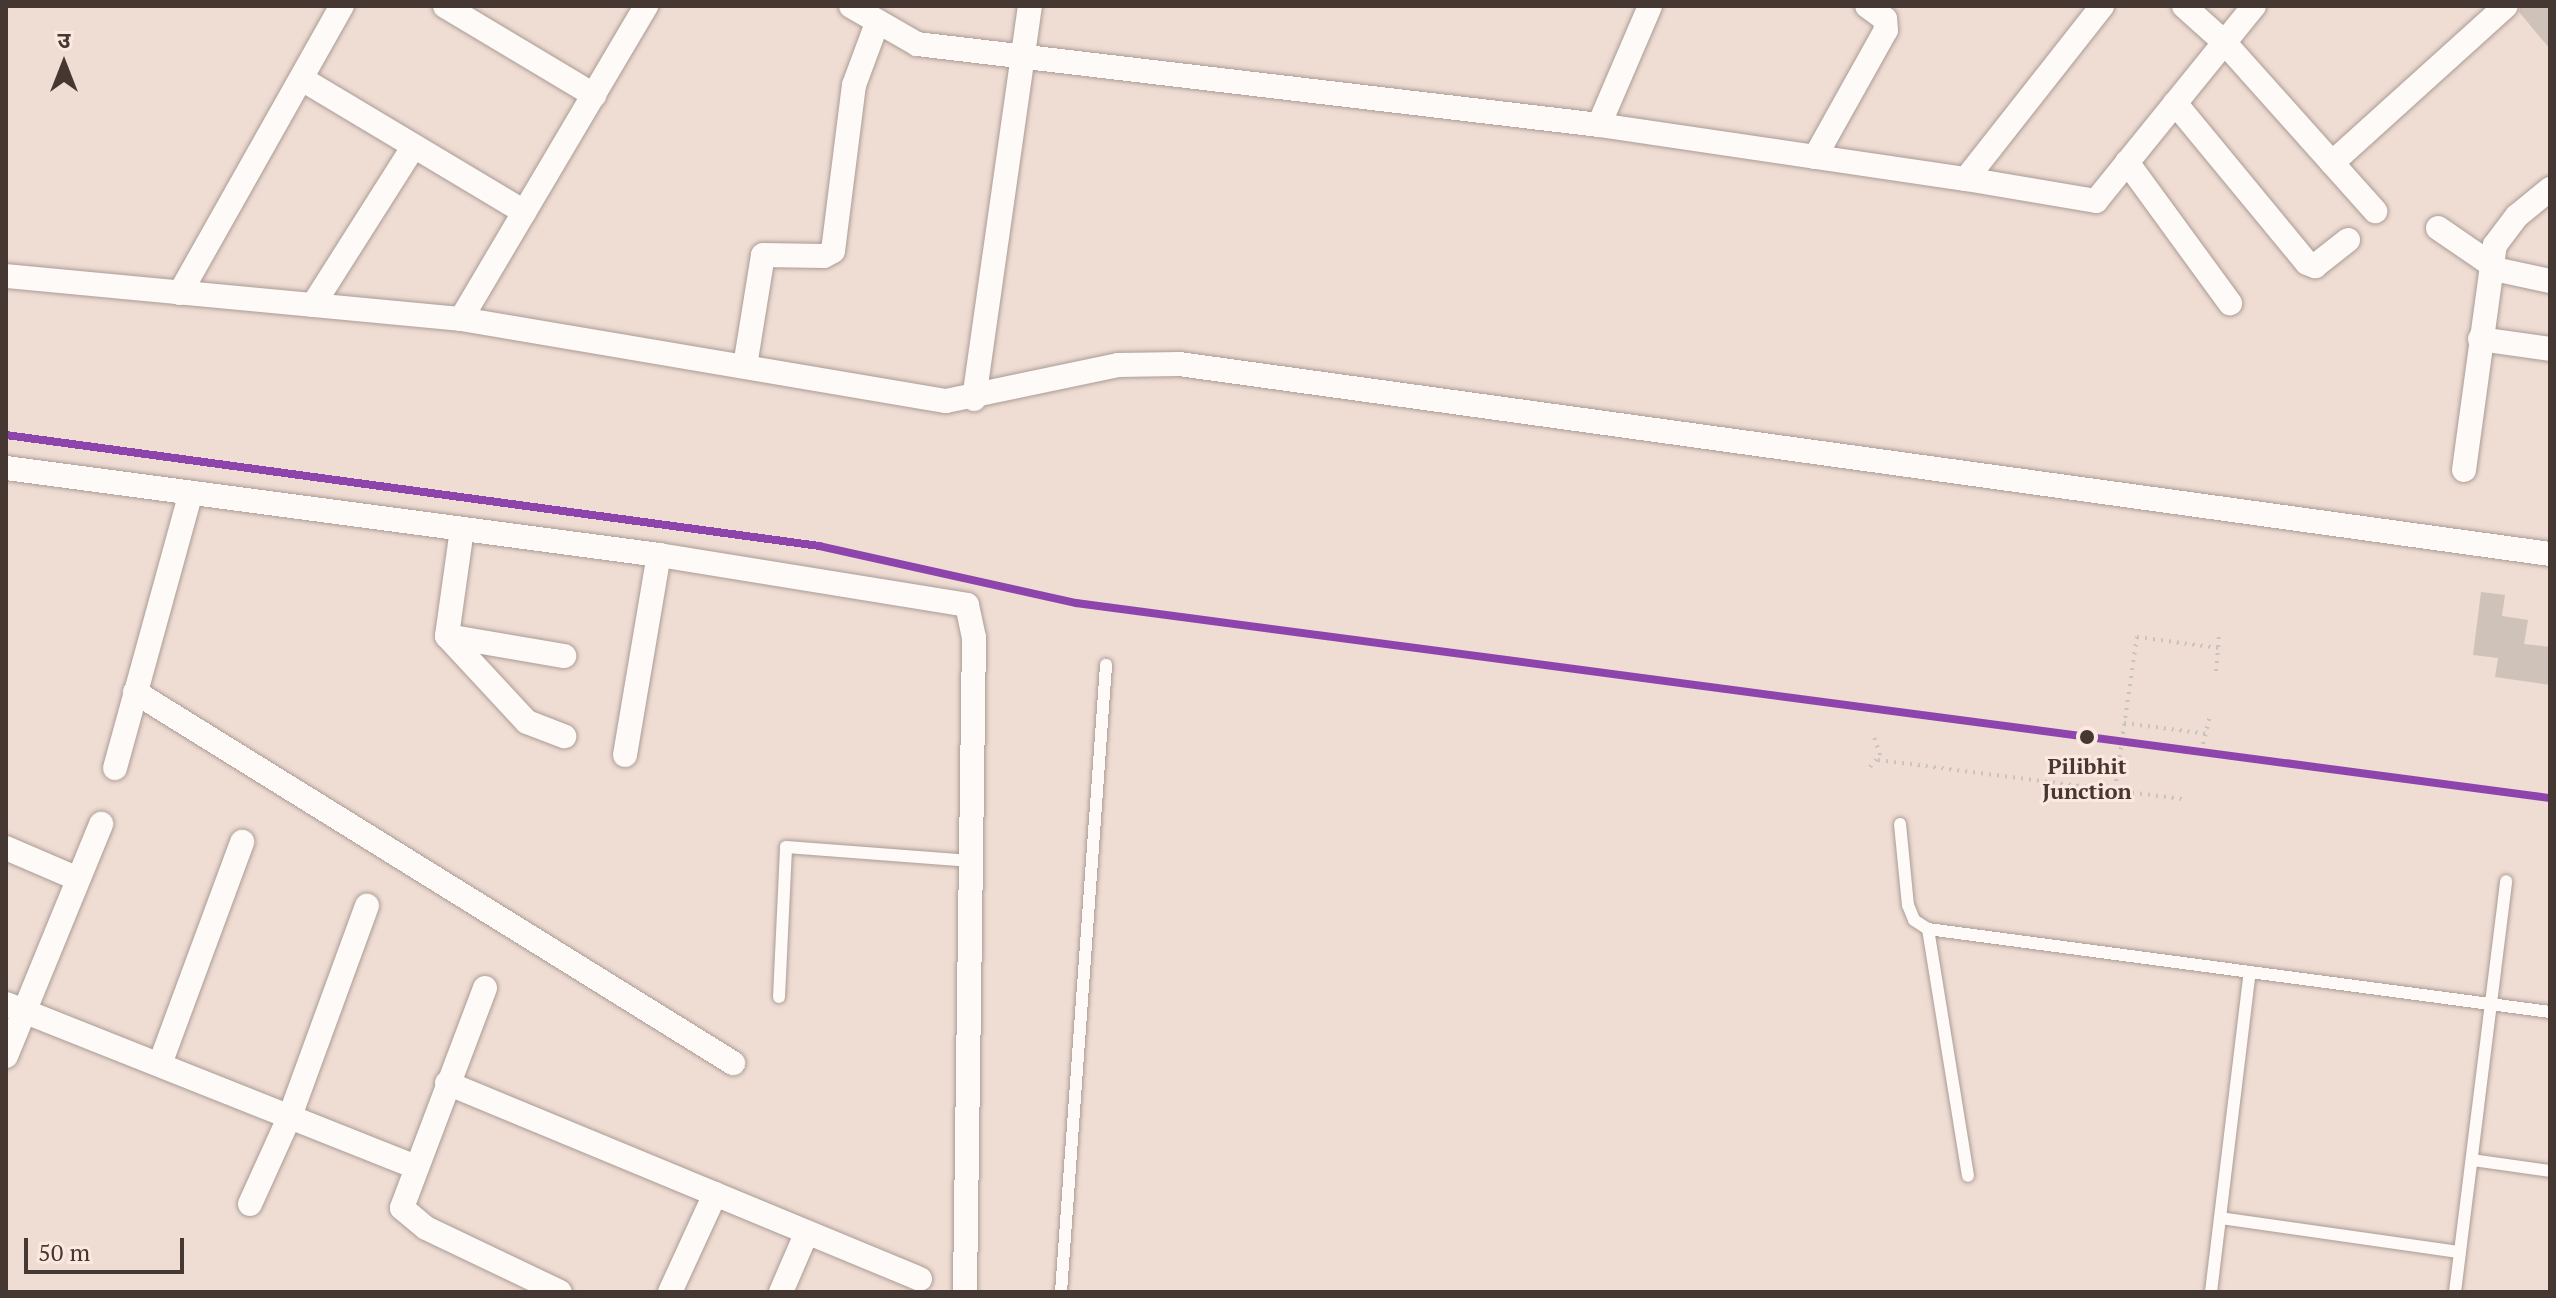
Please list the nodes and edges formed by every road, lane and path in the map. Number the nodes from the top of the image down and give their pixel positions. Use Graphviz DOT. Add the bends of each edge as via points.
graph roads {
  1 [pos="342,6"];
  2 [pos="445,6"];
  3 [pos="646,6"];
  4 [pos="851,6"];
  5 [pos="1030,6"];
  6 [pos="1650,6"];
  7 [pos="1867,6"];
  8 [pos="2102,6"];
  9 [pos="2184,6"];
  10 [pos="2254,6"];
  11 [pos="2506,6"];
  12 [pos="877,23"];
  13 [pos="2224,42"];
  14 [pos="1025,58"];
  15 [pos="302,79"];
  16 [pos="594,95"];
  17 [pos="2175,103"];
  18 [pos="1599,125"];
  19 [pos="414,146"];
  20 [pos="1815,157"];
  21 [pos="2127,162"];
  22 [pos="2332,163"];
  23 [pos="1966,179"];
  24 [pos="2550,189"];
  25 [pos="2375,211"];
  26 [pos="524,212"];
  27 [pos="2438,228"];
  28 [pos="2348,240"];
  29 [pos="2490,264"];
  30 [pos="6,276"];
  31 [pos="2550,281"];
  32 [pos="180,293"];
  33 [pos="2230,303"];
  34 [pos="313,305"];
  35 [pos="461,319"];
  36 [pos="2480,339"];
  37 [pos="2550,349"];
  38 [pos="745,366"];
  39 [pos="974,399"];
  40 [pos="6,468"];
  41 [pos="2464,470"];
  42 [pos="190,495"];
  43 [pos="462,529"];
  44 [pos="2550,554"];
  45 [pos="659,555"];
  46 [pos="447,636"];
  47 [pos="2219,637"];
  48 [pos="2219,648"];
  49 [pos="564,656"];
  50 [pos="1106,665"];
  51 [pos="2216,671"];
  52 [pos="135,692"];
  53 [pos="2210,716"];
  54 [pos="2124,723"];
  55 [pos="1873,734"];
  56 [pos="2208,734"];
  57 [pos="564,736"];
  58 [pos="2203,744"];
  59 [pos="625,755"];
  60 [pos="1878,760"];
  61 [pos="1870,767"];
  62 [pos="115,768"];
  63 [pos="2115,789"];
  64 [pos="2183,799"];
  65 [pos="101,824"];
  66 [pos="1900,824"];
  67 [pos="242,842"];
  68 [pos="6,848"];
  69 [pos="971,861"];
  70 [pos="78,879"];
  71 [pos="2506,881"];
  72 [pos="367,906"];
  73 [pos="1928,929"];
  74 [pos="2250,972"];
  75 [pos="485,988"];
  76 [pos="779,997"];
  77 [pos="2492,1004"];
  78 [pos="16,1007"];
  79 [pos="2550,1012"];
  80 [pos="6,1056"];
  81 [pos="733,1063"];
  82 [pos="160,1064"];
  83 [pos="447,1083"];
  84 [pos="290,1116"];
  85 [pos="2472,1160"];
  86 [pos="415,1167"];
  87 [pos="2550,1171"];
  88 [pos="1968,1176"];
  89 [pos="715,1194"];
  90 [pos="250,1204"];
  91 [pos="2220,1218"];
  92 [pos="807,1232"];
  93 [pos="2460,1252"];
  94 [pos="920,1279"];
  95 [pos="559,1292"];
  96 [pos="670,1292"];
  97 [pos="781,1292"];
  98 [pos="965,1292"];
  99 [pos="1061,1292"];
  100 [pos="2211,1292"];
  101 [pos="2455,1292"];
  1 -- 15 [label="street"];
  2 -- 16 [label="street"];
  3 -- 16 [label="street"];
  4 -- 12 [label="street"];
  5 -- 14 [label="street"];
  6 -- 18 [label="street"];
  7 -- 20 [label="street" via="1885,19 1886,30"];
  8 -- 23 [label="street"];
  9 -- 13 [label="street"];
  10 -- 13 [label="street"];
  11 -- 22 [label="street"];
  12 -- 14 [label="street" via="917,44"];
  12 -- 38 [label="street" via="854,85 833,251 824,256 763,255"];
  13 -- 17 [label="street"];
  13 -- 22 [label="street"];
  14 -- 18 [label="street"];
  14 -- 39 [label="street"];
  15 -- 19 [label="street"];
  15 -- 32 [label="street"];
  16 -- 26 [label="street"];
  17 -- 21 [label="street"];
  17 -- 28 [label="street" via="2307,263 2315,266"];
  18 -- 20 [label="street"];
  19 -- 26 [label="street"];
  19 -- 34 [label="street"];
  20 -- 23 [label="street"];
  21 -- 23 [label="street" via="2089,203"];
  21 -- 33 [label="street"];
  22 -- 25 [label="street"];
  24 -- 29 [label="street" via="2502,232"];
  26 -- 35 [label="street"];
  27 -- 29 [label="street"];
  29 -- 31 [label="street" via="2509,274"];
  29 -- 36 [label="street"];
  30 -- 32 [label="street"];
  32 -- 34 [label="street"];
  34 -- 35 [label="street"];
  35 -- 38 [label="street"];
  36 -- 37 [label="street"];
  36 -- 41 [label="street"];
  38 -- 39 [label="street" via="928,399"];
  39 -- 44 [label="street" via="1118,365 1179,364"];
  40 -- 42 [label="street"];
  42 -- 43 [label="street"];
  42 -- 52 [label="street"];
  43 -- 45 [label="street"];
  43 -- 46 [label="street"];
  45 -- 59 [label="street"];
  45 -- 69 [label="street" via="967,605 974,637"];
  46 -- 49 [label="street"];
  46 -- 57 [label="street" via="527,722"];
  47 -- 48 [label="path"];
  48 -- 51 [label="path"];
  48 -- 54 [label="path" via="2137,637"];
  50 -- 99 [label="lane"];
  52 -- 62 [label="street"];
  52 -- 81 [label="street"];
  53 -- 56 [label="path"];
  54 -- 56 [label="path"];
  54 -- 63 [label="path"];
  55 -- 61 [label="path" via="1880,755"];
  56 -- 58 [label="path"];
  60 -- 63 [label="path"];
  63 -- 64 [label="path"];
  65 -- 70 [label="street"];
  66 -- 73 [label="lane" via="1908,905 1914,920"];
  67 -- 82 [label="street"];
  68 -- 70 [label="street"];
  69 -- 76 [label="lane" via="786,847"];
  69 -- 98 [label="street"];
  70 -- 78 [label="street"];
  71 -- 77 [label="lane"];
  72 -- 84 [label="street"];
  73 -- 74 [label="lane"];
  73 -- 88 [label="lane"];
  74 -- 77 [label="lane"];
  74 -- 91 [label="lane"];
  75 -- 83 [label="street"];
  77 -- 79 [label="lane"];
  77 -- 85 [label="lane"];
  78 -- 80 [label="street"];
  78 -- 82 [label="street"];
  82 -- 84 [label="street"];
  83 -- 86 [label="street"];
  83 -- 89 [label="street"];
  84 -- 86 [label="street"];
  84 -- 90 [label="street"];
  85 -- 87 [label="lane"];
  85 -- 93 [label="lane"];
  86 -- 95 [label="street" via="402,1208 409,1219"];
  89 -- 92 [label="street"];
  89 -- 96 [label="street"];
  91 -- 93 [label="lane"];
  91 -- 100 [label="lane"];
  92 -- 94 [label="street"];
  92 -- 97 [label="street"];
  93 -- 101 [label="lane"];
}
